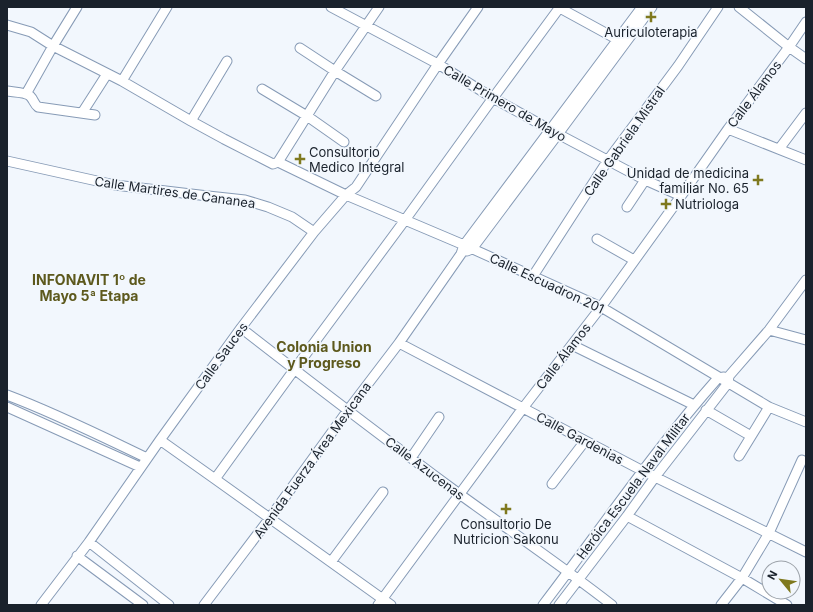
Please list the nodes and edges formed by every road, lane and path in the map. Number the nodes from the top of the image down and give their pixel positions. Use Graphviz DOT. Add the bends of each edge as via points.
graph roads {
  1 [pos="76,7"];
  2 [pos="168,7"];
  3 [pos="331,7"];
  4 [pos="379,7"];
  5 [pos="478,7"];
  6 [pos="560,7"];
  7 [pos="642,7"];
  8 [pos="652,7"];
  9 [pos="718,7"];
  10 [pos="739,7"];
  11 [pos="806,22"];
  12 [pos="7,25"];
  13 [pos="366,26"];
  14 [pos="622,41"];
  15 [pos="53,46"];
  16 [pos="789,47"];
  17 [pos="300,48"];
  18 [pos="806,59"];
  19 [pos="227,61"];
  20 [pos="438,64"];
  21 [pos="335,71"];
  22 [pos="107,74"];
  23 [pos="122,81"];
  24 [pos="262,89"];
  25 [pos="7,92"];
  26 [pos="26,94"];
  27 [pos="376,96"];
  28 [pos="493,98"];
  29 [pos="82,113"];
  30 [pos="806,113"];
  31 [pos="95,115"];
  32 [pos="307,116"];
  33 [pos="191,121"];
  34 [pos="728,128"];
  35 [pos="554,132"];
  36 [pos="344,142"];
  37 [pos="779,149"];
  38 [pos="608,160"];
  39 [pos="806,160"];
  40 [pos="7,161"];
  41 [pos="278,162"];
  42 [pos="645,180"];
  43 [pos="346,195"];
  44 [pos="681,196"];
  45 [pos="627,207"];
  46 [pos="405,220"];
  47 [pos="314,232"];
  48 [pos="596,239"];
  49 [pos="468,247"];
  50 [pos="634,260"];
  51 [pos="533,276"];
  52 [pos="806,280"];
  53 [pos="601,307"];
  54 [pos="241,328"];
  55 [pos="769,330"];
  56 [pos="806,340"];
  57 [pos="399,343"];
  58 [pos="572,345"];
  59 [pos="294,370"];
  60 [pos="718,378"];
  61 [pos="728,379"];
  62 [pos="7,395"];
  63 [pos="694,405"];
  64 [pos="7,407"];
  65 [pos="769,407"];
  66 [pos="523,408"];
  67 [pos="348,410"];
  68 [pos="706,410"];
  69 [pos="439,417"];
  70 [pos="806,422"];
  71 [pos="751,436"];
  72 [pos="160,440"];
  73 [pos="585,441"];
  74 [pos="739,456"];
  75 [pos="147,458"];
  76 [pos="411,458"];
  77 [pos="802,460"];
  78 [pos="140,467"];
  79 [pos="643,471"];
  80 [pos="655,477"];
  81 [pos="215,479"];
  82 [pos="552,484"];
  83 [pos="383,492"];
  84 [pos="459,494"];
  85 [pos="627,516"];
  86 [pos="269,519"];
  87 [pos="769,533"];
  88 [pos="89,542"];
  89 [pos="806,552"];
  90 [pos="77,556"];
  91 [pos="331,562"];
  92 [pos="568,572"];
  93 [pos="742,578"];
  94 [pos="579,579"];
  95 [pos="380,602"];
  96 [pos="41,605"];
  97 [pos="142,605"];
  98 [pos="169,605"];
  99 [pos="204,605"];
  100 [pos="390,605"];
  101 [pos="543,605"];
  102 [pos="559,605"];
  103 [pos="612,605"];
  104 [pos="721,605"];
  105 [pos="787,605"];
  1 -- 15 [label="street"];
  2 -- 23 [label="street"];
  3 -- 13 [label="street, Calle Primero de Mayo"];
  4 -- 13 [label="street"];
  5 -- 20 [label="street, Calle Sauces"];
  6 -- 14 [label="street"];
  6 -- 28 [label="street"];
  7 -- 14 [label="street, Avenida Fuerza Área Mexicana"];
  8 -- 14 [label="street, Avenida Fuerza Área Mexicana"];
  9 -- 38 [label="street, Calle Gabriela Mistral"];
  10 -- 16 [label="street"];
  11 -- 16 [label="street, Calle Álamos"];
  12 -- 15 [label="street, Calle Escuadron 201" via="31,32"];
  13 -- 20 [label="street, Calle Primero de Mayo"];
  13 -- 21 [label="street"];
  14 -- 35 [label="street, Avenida Fuerza Área Mexicana"];
  15 -- 22 [label="street, Calle Escuadron 201"];
  15 -- 26 [label="street"];
  16 -- 18 [label="street"];
  16 -- 34 [label="street, Calle Álamos"];
  17 -- 21 [label="street"];
  19 -- 33 [label="street"];
  20 -- 28 [label="street, Calle Primero de Mayo"];
  20 -- 43 [label="street, Calle Sauces" via="356,187"];
  21 -- 27 [label="street"];
  21 -- 32 [label="street"];
  22 -- 23 [label="street, Calle Escuadron 201"];
  22 -- 29 [label="street"];
  23 -- 33 [label="street, Calle Escuadron 201"];
  24 -- 32 [label="street"];
  25 -- 26 [label="street"];
  26 -- 29 [label="street" via="38,107"];
  28 -- 35 [label="street, Calle Primero de Mayo"];
  28 -- 46 [label="street"];
  29 -- 31 [label="street"];
  30 -- 37 [label="street"];
  32 -- 36 [label="street"];
  32 -- 41 [label="street"];
  33 -- 41 [label="street, Calle Escuadron 201" via="272,164"];
  34 -- 37 [label="street"];
  34 -- 44 [label="street, Calle Álamos"];
  35 -- 38 [label="street, Calle Primero de Mayo"];
  35 -- 49 [label="street, Avenida Fuerza Área Mexicana"];
  37 -- 39 [label="street"];
  38 -- 42 [label="street, Calle Primero de Mayo"];
  38 -- 51 [label="street, Calle Gabriela Mistral"];
  40 -- 47 [label="street, Calle Martires de Cananea" via="116,185 245,200 268,206 292,217"];
  41 -- 43 [label="street, Calle Escuadron 201"];
  42 -- 44 [label="street, Calle Primero de Mayo"];
  42 -- 45 [label="street"];
  43 -- 46 [label="street, Calle Escuadron 201"];
  43 -- 47 [label="street, Calle Sauces"];
  44 -- 50 [label="street, Calle Álamos"];
  46 -- 49 [label="street, Calle Escuadron 201"];
  46 -- 59 [label="street"];
  47 -- 54 [label="street, Calle Sauces"];
  48 -- 50 [label="street"];
  49 -- 51 [label="street, Calle Escuadron 201"];
  49 -- 57 [label="street, Avenida Fuerza Área Mexicana"];
  50 -- 53 [label="street, Calle Álamos"];
  51 -- 53 [label="street, Calle Escuadron 201"];
  52 -- 55 [label="street, Heróica Escuela Naval Militar"];
  53 -- 58 [label="street, Calle Álamos"];
  53 -- 60 [label="street, Calle Escuadron 201"];
  54 -- 59 [label="street, Calle Azucenas"];
  54 -- 72 [label="street, Calle Sauces"];
  55 -- 56 [label="street"];
  55 -- 61 [label="street, Heróica Escuela Naval Militar"];
  57 -- 66 [label="street, Calle Gardenias"];
  57 -- 67 [label="street, Avenida Fuerza Área Mexicana"];
  58 -- 63 [label="street"];
  58 -- 66 [label="street, Calle Álamos"];
  59 -- 67 [label="street, Calle Azucenas"];
  59 -- 81 [label="street"];
  60 -- 61 [label="street"];
  60 -- 63 [label="street, Heróica Escuela Naval Militar"];
  61 -- 65 [label="street"];
  61 -- 68 [label="street, Heróica Escuela Naval Militar"];
  62 -- 75 [label="street"];
  63 -- 79 [label="street, Heróica Escuela Naval Militar"];
  64 -- 78 [label="street"];
  65 -- 70 [label="street"];
  65 -- 71 [label="street"];
  66 -- 73 [label="street, Calle Gardenias"];
  66 -- 84 [label="street, Calle Álamos"];
  67 -- 76 [label="street, Calle Azucenas"];
  67 -- 86 [label="street, Avenida Fuerza Área Mexicana"];
  68 -- 71 [label="street"];
  68 -- 80 [label="street, Heróica Escuela Naval Militar"];
  69 -- 76 [label="street"];
  71 -- 74 [label="street"];
  72 -- 75 [label="street, Calle Sauces"];
  72 -- 81 [label="street"];
  73 -- 79 [label="street, Calle Gardenias"];
  73 -- 82 [label="street"];
  75 -- 78 [label="street, Calle Sauces"];
  76 -- 84 [label="street, Calle Azucenas"];
  77 -- 87 [label="street"];
  78 -- 88 [label="street, Calle Sauces"];
  79 -- 80 [label="street, Calle Gardenias"];
  79 -- 92 [label="street, Heróica Escuela Naval Militar"];
  80 -- 85 [label="street, Heróica Escuela Naval Militar"];
  80 -- 87 [label="street, Calle Gardenias"];
  81 -- 86 [label="street"];
  83 -- 91 [label="street"];
  84 -- 92 [label="street, Calle Azucenas"];
  84 -- 95 [label="street, Calle Álamos"];
  85 -- 93 [label="street"];
  85 -- 94 [label="street, Heróica Escuela Naval Militar"];
  86 -- 91 [label="street"];
  86 -- 99 [label="street, Avenida Fuerza Área Mexicana"];
  87 -- 89 [label="street, Calle Gardenias"];
  87 -- 93 [label="street"];
  88 -- 90 [label="street, Calle Sauces"];
  88 -- 98 [label="street"];
  90 -- 96 [label="street, Calle Sauces"];
  90 -- 97 [label="street"];
  91 -- 95 [label="street"];
  92 -- 94 [label="street, Calle Azucenas"];
  92 -- 101 [label="street, Heróica Escuela Naval Militar"];
  93 -- 104 [label="street"];
  93 -- 105 [label="street"];
  94 -- 102 [label="street, Heróica Escuela Naval Militar"];
  94 -- 103 [label="street, Calle Azucenas"];
  95 -- 100 [label="street"];
}
